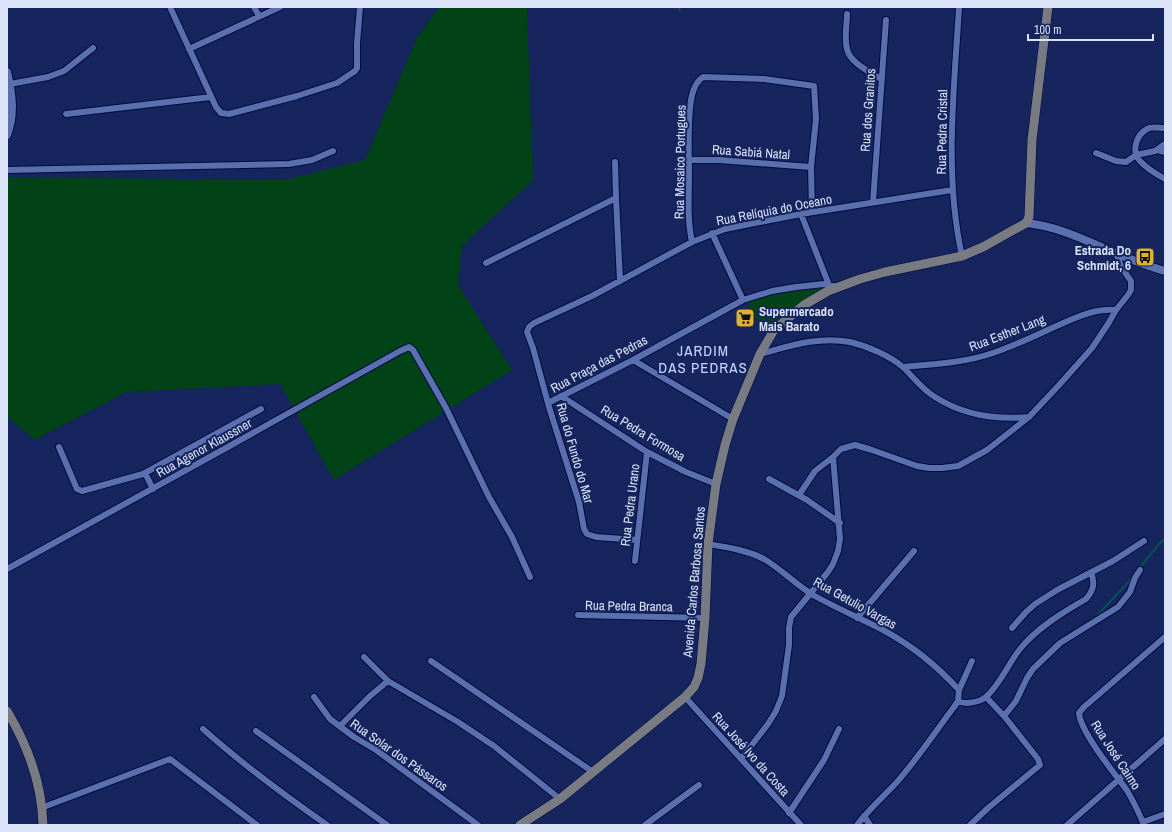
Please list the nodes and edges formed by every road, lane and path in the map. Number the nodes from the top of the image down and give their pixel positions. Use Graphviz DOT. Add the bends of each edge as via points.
graph roads {
  1 [pos="170,7"];
  2 [pos="254,7"];
  3 [pos="280,7"];
  4 [pos="360,7"];
  5 [pos="1048,7"];
  6 [pos="959,8"];
  7 [pos="847,14"];
  8 [pos="259,16"];
  9 [pos="886,20"];
  10 [pos="93,48"];
  11 [pos="189,49"];
  12 [pos="7,72"];
  13 [pos="881,79"];
  14 [pos="10,84"];
  15 [pos="211,97"];
  16 [pos="66,114"];
  17 [pos="1165,128"];
  18 [pos="7,135"];
  19 [pos="1165,144"];
  20 [pos="1157,150"];
  21 [pos="333,151"];
  22 [pos="1165,152"];
  23 [pos="1096,153"];
  24 [pos="1136,155"];
  25 [pos="689,160"];
  26 [pos="615,162"];
  27 [pos="812,167"];
  28 [pos="7,170"];
  29 [pos="1165,179"];
  30 [pos="952,190"];
  31 [pos="616,198"];
  32 [pos="873,202"];
  33 [pos="812,212"];
  34 [pos="801,214"];
  35 [pos="1028,220"];
  36 [pos="712,233"];
  37 [pos="692,242"];
  38 [pos="1116,253"];
  39 [pos="962,256"];
  40 [pos="486,263"];
  41 [pos="1165,271"];
  42 [pos="620,281"];
  43 [pos="834,286"];
  44 [pos="743,300"];
  45 [pos="1116,310"];
  46 [pos="527,330"];
  47 [pos="760,354"];
  48 [pos="633,360"];
  49 [pos="903,367"];
  50 [pos="561,396"];
  51 [pos="548,403"];
  52 [pos="261,409"];
  53 [pos="1029,417"];
  54 [pos="733,418"];
  55 [pos="59,446"];
  56 [pos="647,452"];
  57 [pos="833,457"];
  58 [pos="145,473"];
  59 [pos="769,479"];
  60 [pos="716,484"];
  61 [pos="153,489"];
  62 [pos="799,495"];
  63 [pos="840,524"];
  64 [pos="637,540"];
  65 [pos="1144,541"];
  66 [pos="708,544"];
  67 [pos="914,551"];
  68 [pos="635,562"];
  69 [pos="7,568"];
  70 [pos="1140,570"];
  71 [pos="1091,572"];
  72 [pos="530,577"];
  73 [pos="811,594"];
  74 [pos="578,615"];
  75 [pos="705,618"];
  76 [pos="858,618"];
  77 [pos="1012,628"];
  78 [pos="1165,637"];
  79 [pos="364,657"];
  80 [pos="432,661"];
  81 [pos="972,661"];
  82 [pos="388,681"];
  83 [pos="959,690"];
  84 [pos="314,697"];
  85 [pos="685,697"];
  86 [pos="986,697"];
  87 [pos="958,701"];
  88 [pos="7,711"];
  89 [pos="1004,716"];
  90 [pos="10,724"];
  91 [pos="340,726"];
  92 [pos="203,729"];
  93 [pos="839,729"];
  94 [pos="256,731"];
  95 [pos="1165,739"];
  96 [pos="741,759"];
  97 [pos="593,772"];
  98 [pos="1119,781"];
  99 [pos="699,785"];
  100 [pos="560,799"];
  101 [pos="41,808"];
  102 [pos="790,813"];
  103 [pos="1165,814"];
  104 [pos="864,816"];
  105 [pos="1143,823"];
  106 [pos="43,825"];
  107 [pos="258,825"];
  108 [pos="327,825"];
  109 [pos="387,825"];
  110 [pos="478,825"];
  111 [pos="520,825"];
  112 [pos="645,825"];
  113 [pos="801,825"];
  114 [pos="857,825"];
  115 [pos="870,825"];
  116 [pos="970,825"];
  117 [pos="1067,825"];
  1 -- 11 [label="street"];
  2 -- 8 [label="street"];
  3 -- 8 [label="street"];
  4 -- 15 [label="street" via="357,68 337,83 229,114 221,113"];
  5 -- 35 [label="main road" via="1032,140"];
  6 -- 30 [label="street, Rua Pedra Cristal" via="954,80"];
  7 -- 13 [label="street" via="847,50 856,62"];
  8 -- 11 [label="street"];
  9 -- 13 [label="street, Rua dos Granitos"];
  10 -- 14 [label="street" via="64,71 48,77"];
  11 -- 15 [label="street"];
  12 -- 14 [label="street"];
  13 -- 32 [label="street, Rua dos Granitos"];
  14 -- 18 [label="street" via="12,98 10,128"];
  15 -- 16 [label="street"];
  17 -- 24 [label="street" via="1151,128 1142,133 1135,146"];
  19 -- 20 [label="street"];
  20 -- 22 [label="street"];
  20 -- 24 [label="street"];
  21 -- 28 [label="street" via="312,160 289,164"];
  23 -- 24 [label="street" via="1126,162"];
  24 -- 29 [label="street" via="1147,168"];
  25 -- 27 [label="street, Rua Sabiá Natal"];
  25 -- 27 [label="street, Rua Mosaico Portugues" via="692,95 697,82 703,77 747,78 814,86 816,119"];
  25 -- 37 [label="street, Rua Mosaico Portugues" via="689,224"];
  26 -- 31 [label="street"];
  27 -- 33 [label="street"];
  30 -- 32 [label="street, Rua Relíquia do Oceano"];
  30 -- 39 [label="street, Rua Pedra Cristal"];
  31 -- 40 [label="street"];
  31 -- 42 [label="street"];
  32 -- 33 [label="street, Rua Relíquia do Oceano"];
  33 -- 34 [label="street, Rua Relíquia do Oceano"];
  34 -- 36 [label="street, Rua Relíquia do Oceano" via="735,226"];
  34 -- 43 [label="street"];
  35 -- 38 [label="street" via="1068,232"];
  35 -- 39 [label="main road, Avenida Carlos Barbosa Santos" via="983,248"];
  36 -- 37 [label="street, Rua Relíquia do Oceano"];
  36 -- 44 [label="street"];
  37 -- 42 [label="street, Rua Relíquia do Oceano"];
  38 -- 41 [label="street"];
  38 -- 45 [label="street" via="1132,286"];
  39 -- 43 [label="main road, Avenida Carlos Barbosa Santos"];
  42 -- 46 [label="street, Rua Relíquia do Oceano" via="534,323"];
  43 -- 44 [label="street, Rua Praça das Pedras" via="796,287"];
  43 -- 47 [label="main road, Avenida Carlos Barbosa Santos" via="792,314 774,330"];
  44 -- 48 [label="street, Rua Praça das Pedras"];
  45 -- 49 [label="street, Rua Esther Lang" via="1098,310 1086,314 974,359"];
  45 -- 53 [label="street" via="1092,348"];
  46 -- 51 [label="street, Rua do Fundo do Mar"];
  47 -- 49 [label="street" via="804,342 838,341 859,345"];
  47 -- 54 [label="main road, Avenida Carlos Barbosa Santos"];
  48 -- 50 [label="street, Rua Praça das Pedras"];
  48 -- 54 [label="street"];
  49 -- 53 [label="street" via="935,397 959,409 993,417"];
  50 -- 51 [label="street, Rua Praça das Pedras"];
  50 -- 56 [label="street, Rua Pedra Formosa"];
  51 -- 64 [label="street, Rua do Fundo do Mar" via="579,502 585,532 596,537"];
  52 -- 58 [label="street"];
  53 -- 57 [label="street" via="987,450 958,466 917,466 855,445 841,449"];
  54 -- 60 [label="main road, Avenida Carlos Barbosa Santos"];
  55 -- 58 [label="street" via="77,489 82,491"];
  56 -- 60 [label="street, Rua Pedra Formosa"];
  56 -- 64 [label="street, Rua Pedra Urano"];
  57 -- 62 [label="street" via="815,471"];
  57 -- 63 [label="street"];
  58 -- 61 [label="street"];
  59 -- 62 [label="street"];
  60 -- 66 [label="main road, Avenida Carlos Barbosa Santos"];
  61 -- 69 [label="street, Rua Agenor Klaussner"];
  61 -- 72 [label="street, Rua Agenor Klaussner" via="400,351 412,348 446,408"];
  62 -- 63 [label="street"];
  63 -- 73 [label="street" via="840,539 834,564"];
  64 -- 68 [label="street, Rua Pedra Urano"];
  65 -- 71 [label="street" via="1113,562"];
  66 -- 73 [label="street, Rua Getulio Vargas" via="762,558"];
  66 -- 75 [label="main road, Avenida Carlos Barbosa Santos"];
  67 -- 76 [label="street"];
  70 -- 89 [label="street" via="1130,592 1118,608 1060,643 1033,669 1016,701"];
  71 -- 77 [label="street" via="1035,604"];
  71 -- 86 [label="street" via="1094,585 1089,596 1058,616 1023,646 1007,672"];
  73 -- 76 [label="street, Rua Getulio Vargas"];
  73 -- 96 [label="street" via="790,621 785,677 776,711"];
  74 -- 75 [label="street, Rua Pedra Branca"];
  75 -- 85 [label="main road, Avenida Carlos Barbosa Santos" via="698,678"];
  76 -- 83 [label="street, Rua Getulio Vargas" via="906,644 938,669"];
  78 -- 98 [label="street, Rua José Caimo" via="1079,713 1089,736"];
  79 -- 82 [label="street"];
  80 -- 97 [label="street"];
  81 -- 83 [label="street"];
  82 -- 91 [label="street"];
  82 -- 100 [label="street" via="494,746"];
  83 -- 87 [label="street"];
  84 -- 91 [label="street, Rua Solar dos Pássaros" via="330,719"];
  85 -- 96 [label="street, Rua José Ivo da Costa"];
  85 -- 97 [label="main road, Avenida Carlos Barbosa Santos"];
  86 -- 87 [label="street" via="975,702"];
  86 -- 89 [label="street"];
  87 -- 104 [label="street" via="897,782"];
  88 -- 90 [label="main road"];
  89 -- 116 [label="street" via="1040,764"];
  90 -- 101 [label="main road" via="31,762 40,792"];
  91 -- 110 [label="street, Rua Solar dos Pássaros"];
  92 -- 108 [label="street" via="264,780"];
  93 -- 102 [label="street" via="824,760"];
  94 -- 109 [label="street"];
  95 -- 98 [label="street"];
  96 -- 102 [label="street, Rua José Ivo da Costa"];
  97 -- 100 [label="main road, Avenida Carlos Barbosa Santos"];
  98 -- 105 [label="street, Rua José Caimo"];
  98 -- 117 [label="street"];
  99 -- 112 [label="street"];
  100 -- 111 [label="main road, Avenida Carlos Barbosa Santos"];
  101 -- 106 [label="main road"];
  101 -- 107 [label="street" via="170,759"];
  102 -- 113 [label="street, Rua José Ivo da Costa"];
  103 -- 105 [label="street"];
  104 -- 114 [label="street"];
  104 -- 115 [label="street"];
}
